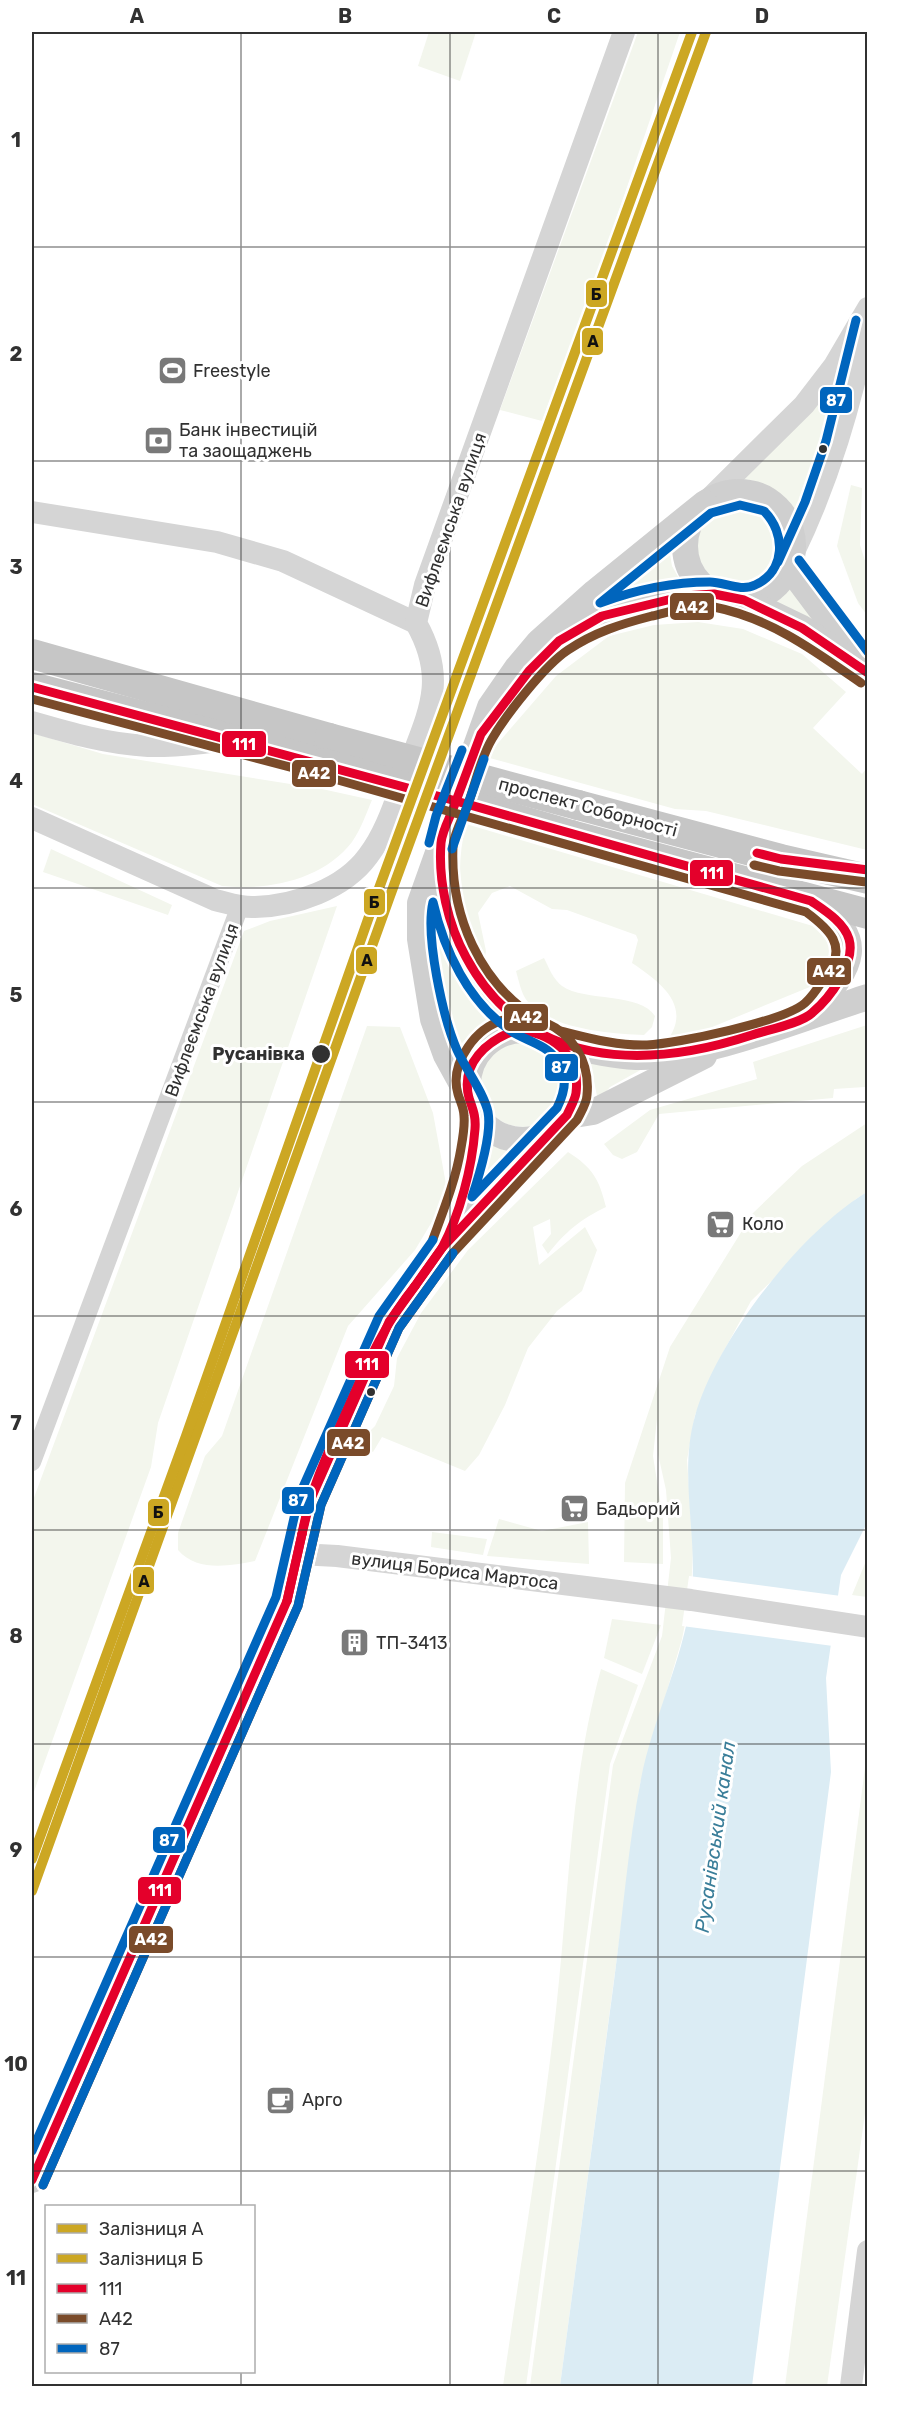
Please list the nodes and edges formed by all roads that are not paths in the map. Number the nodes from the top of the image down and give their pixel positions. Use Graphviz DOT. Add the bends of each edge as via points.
graph roads {
  1 [pos="624,32"];
  2 [pos="867,308"];
  3 [pos="867,323"];
  4 [pos="705,503"];
  5 [pos="32,512"];
  6 [pos="791,560"];
  7 [pos="714,594"];
  8 [pos="744,600"];
  9 [pos="416,622"];
  10 [pos="32,654"];
  11 [pos="867,672"];
  12 [pos="32,687"];
  13 [pos="32,722"];
  14 [pos="481,734"];
  15 [pos="229,740"];
  16 [pos="326,751"];
  17 [pos="32,818"];
  18 [pos="441,842"];
  19 [pos="781,859"];
  20 [pos="867,870"];
  21 [pos="867,879"];
  22 [pos="810,901"];
  23 [pos="240,906"];
  24 [pos="867,914"];
  25 [pos="867,997"];
  26 [pos="811,1015"];
  27 [pos="533,1030"];
  28 [pos="736,1040"];
  29 [pos="558,1043"];
  30 [pos="472,1105"];
  31 [pos="568,1116"];
  32 [pos="547,1134"];
  33 [pos="444,1245"];
  34 [pos="32,1462"];
  35 [pos="299,1554"];
  36 [pos="867,1627"];
  37 [pos="32,2180"];
  38 [pos="867,2251"];
  39 [pos="851,2386"];
  1 -- 9 [label="street, Вифлеємська вулиця" via="425,585"];
  2 -- 4 [label="street" via="834,366 804,405"];
  3 -- 6 [label="street" via="838,444 816,507"];
  4 -- 6 [label="main road" via="738,492 773,504 792,535"];
  4 -- 7 [label="main road" via="686,533 685,551 689,569"];
  4 -- 14 [label="main road" via="595,591 540,642 490,706"];
  5 -- 9 [label="street" via="217,542 283,561"];
  6 -- 8 [label="main road" via="772,590"];
  6 -- 11 [label="main road"];
  7 -- 8 [label="main road"];
  7 -- 14 [label="main road" via="626,608 602,616 559,640 529,671"];
  8 -- 11 [label="main road" via="802,628"];
  9 -- 23 [label="street, Вифлеємська вулиця" via="428,643 434,692 388,821 374,848 352,874 329,888 271,905"];
  10 -- 16 [label="highway, проспект Соборності"];
  12 -- 15 [label="highway, проспект Соборності"];
  13 -- 15 [label="street" via="120,744 150,746"];
  14 -- 18 [label="main road"];
  15 -- 16 [label="highway, проспект Соборності"];
  16 -- 19 [label="highway, проспект Соборності, bridge" via="578,804"];
  16 -- 22 [label="highway, проспект Соборності, bridge" via="572,836"];
  17 -- 23 [label="street" via="215,900"];
  18 -- 27 [label="main road" via="446,906 455,937 477,978 498,1004"];
  18 -- 30 [label="main road" via="420,903 420,939 433,1019 446,1055"];
  19 -- 20 [label="main road"];
  19 -- 21 [label="highway, проспект Соборності"];
  22 -- 24 [label="highway, проспект Соборності"];
  22 -- 26 [label="main road" via="832,915 849,938 849,958 837,983"];
  23 -- 34 [label="street, Вифлеємська вулиця"];
  25 -- 26 [label="main road"];
  26 -- 28 [label="main road"];
  27 -- 29 [label="main road"];
  27 -- 30 [label="main road" via="506,1033 483,1046 468,1079"];
  28 -- 29 [label="main road" via="649,1057 601,1053"];
  28 -- 31 [label="main road" via="593,1112"];
  29 -- 31 [label="main road" via="576,1070 578,1086"];
  30 -- 32 [label="main road" via="487,1126 500,1135 532,1139"];
  30 -- 33 [label="main road" via="471,1161"];
  31 -- 32 [label="main road"];
  32 -- 33 [label="main road"];
  33 -- 35 [label="main road" via="389,1322 372,1357 310,1501"];
  35 -- 36 [label="street, вулиця Бориса Мартоса" via="611,1590"];
  35 -- 37 [label="main road" via="287,1601 259,1667"];
  38 -- 39 [label="street"];
}
